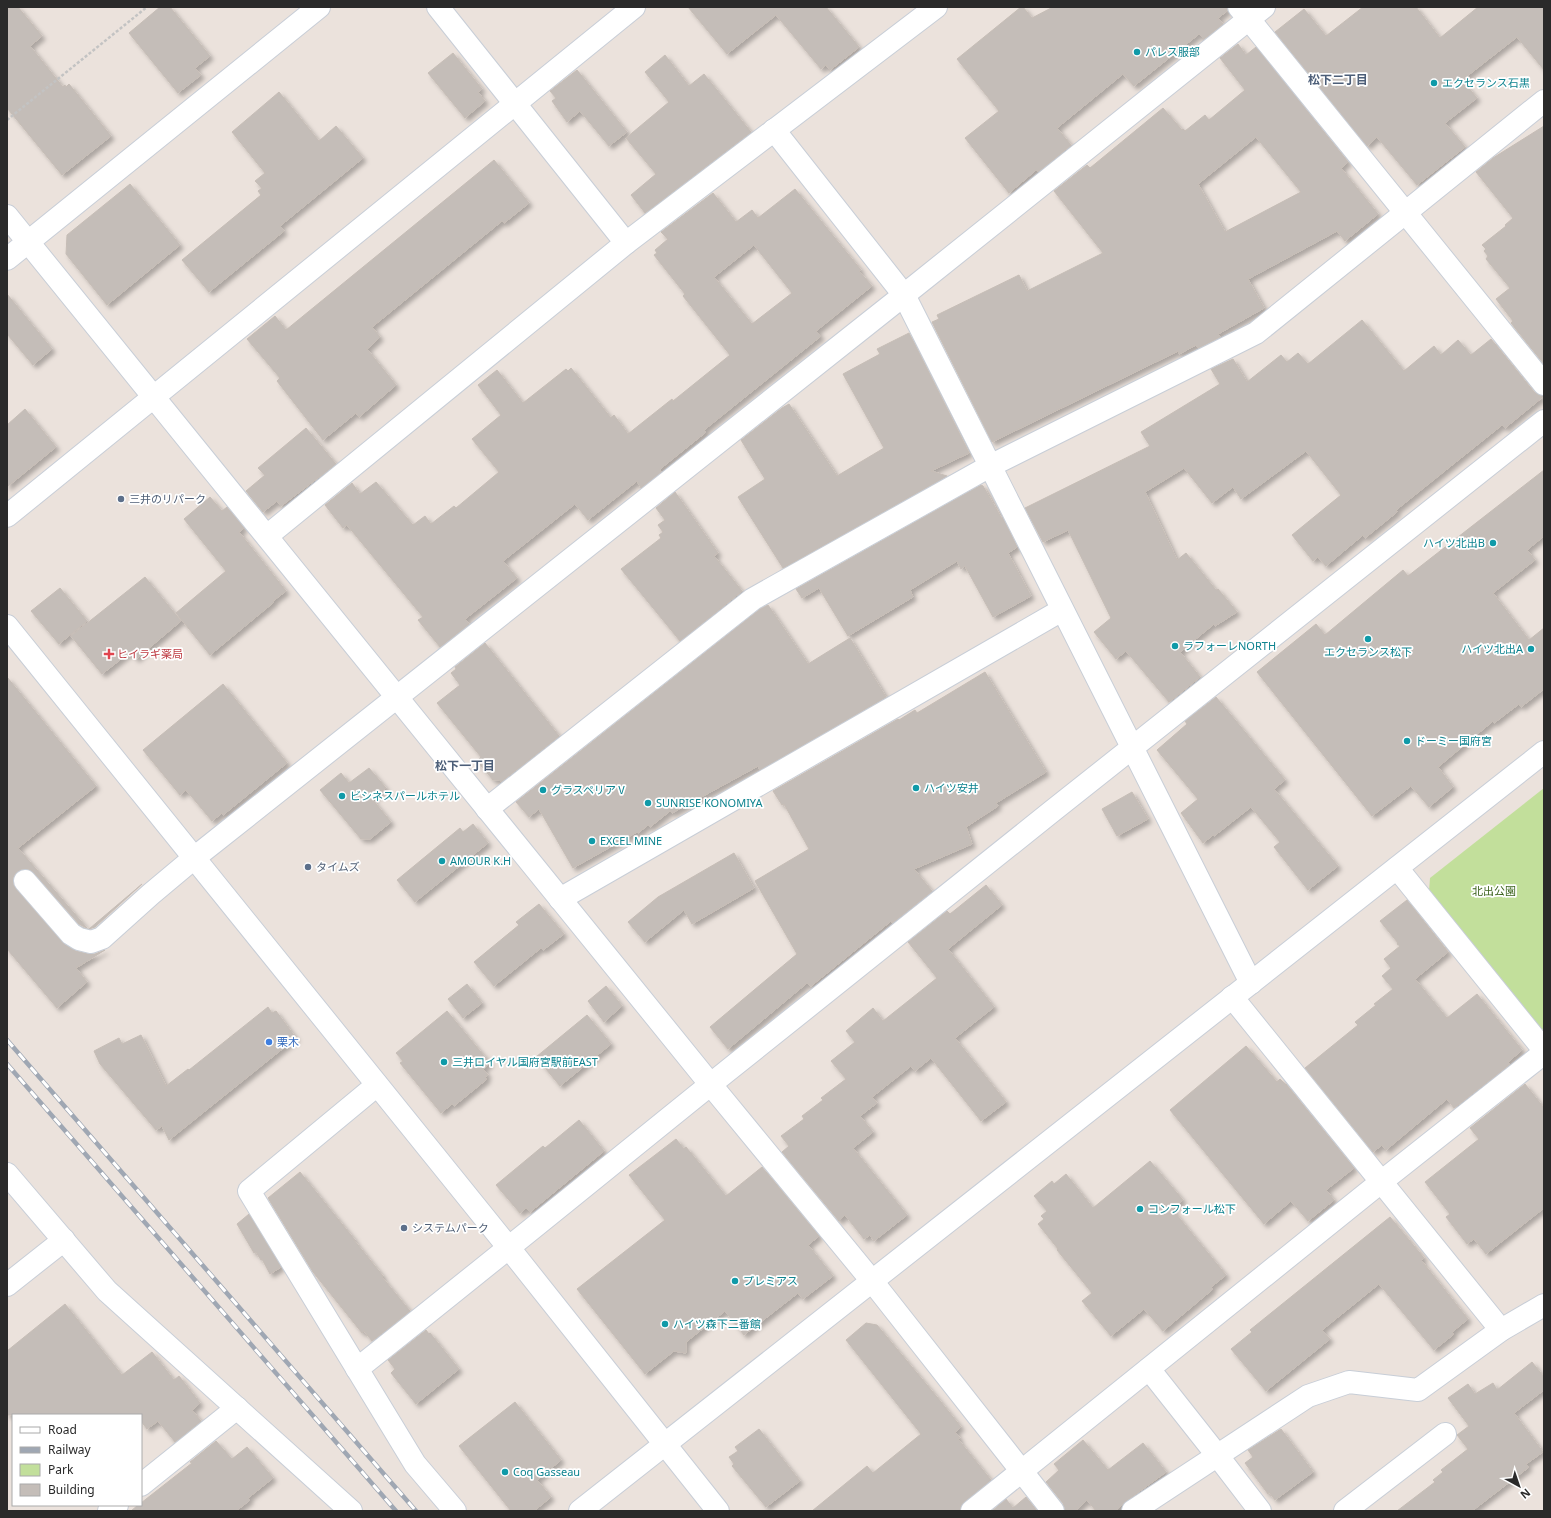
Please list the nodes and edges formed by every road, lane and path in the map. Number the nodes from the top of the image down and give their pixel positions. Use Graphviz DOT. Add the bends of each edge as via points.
graph roads {
  1 [pos="147,7"];
  2 [pos="319,7"];
  3 [pos="438,7"];
  4 [pos="634,7"];
  5 [pos="936,7"];
  6 [pos="1251,11"];
  7 [pos="1544,101"];
  8 [pos="515,103"];
  9 [pos="7,120"];
  10 [pos="774,130"];
  11 [pos="1405,213"];
  12 [pos="7,216"];
  13 [pos="28,242"];
  14 [pos="626,243"];
  15 [pos="7,259"];
  16 [pos="904,295"];
  17 [pos="1544,384"];
  18 [pos="153,396"];
  19 [pos="1544,421"];
  20 [pos="990,466"];
  21 [pos="7,516"];
  22 [pos="266,536"];
  23 [pos="1062,610"];
  24 [pos="7,626"];
  25 [pos="397,697"];
  26 [pos="1132,747"];
  27 [pos="1544,752"];
  28 [pos="487,809"];
  29 [pos="194,858"];
  30 [pos="1396,868"];
  31 [pos="25,881"];
  32 [pos="560,899"];
  33 [pos="1250,983"];
  34 [pos="1232,998"];
  35 [pos="1542,1057"];
  36 [pos="377,1085"];
  37 [pos="711,1085"];
  38 [pos="7,1174"];
  39 [pos="1381,1182"];
  40 [pos="64,1240"];
  41 [pos="509,1248"];
  42 [pos="872,1281"];
  43 [pos="7,1285"];
  44 [pos="1544,1305"];
  45 [pos="1501,1330"];
  46 [pos="357,1369"];
  47 [pos="1149,1369"];
  48 [pos="237,1408"];
  49 [pos="1445,1434"];
  50 [pos="664,1445"];
  51 [pos="1218,1455"];
  52 [pos="1022,1471"];
  53 [pos="142,1485"];
  54 [pos="351,1511"];
  55 [pos="455,1511"];
  56 [pos="580,1511"];
  57 [pos="718,1511"];
  58 [pos="972,1511"];
  59 [pos="1053,1511"];
  60 [pos="1133,1511"];
  61 [pos="1260,1511"];
  62 [pos="1345,1511"];
  1 -- 9 [label="path"];
  2 -- 13 [label="street"];
  3 -- 8 [label="street"];
  4 -- 8 [label="street"];
  5 -- 10 [label="street"];
  6 -- 11 [label="street"];
  6 -- 16 [label="street"];
  7 -- 11 [label="street"];
  8 -- 14 [label="street"];
  8 -- 18 [label="street"];
  10 -- 14 [label="street"];
  10 -- 16 [label="street"];
  11 -- 17 [label="street"];
  11 -- 20 [label="street" via="1256,333"];
  12 -- 13 [label="street"];
  13 -- 15 [label="street"];
  13 -- 18 [label="street"];
  14 -- 22 [label="street"];
  16 -- 20 [label="street"];
  16 -- 25 [label="street"];
  18 -- 21 [label="street"];
  18 -- 22 [label="street"];
  19 -- 26 [label="street"];
  20 -- 23 [label="street"];
  20 -- 28 [label="street" via="752,599"];
  22 -- 25 [label="street"];
  23 -- 26 [label="street"];
  23 -- 32 [label="street"];
  24 -- 29 [label="street"];
  25 -- 28 [label="street"];
  25 -- 29 [label="street"];
  26 -- 33 [label="street"];
  26 -- 37 [label="street"];
  27 -- 30 [label="street"];
  28 -- 32 [label="street"];
  29 -- 31 [label="street" via="102,938 91,942 70,934"];
  29 -- 36 [label="street"];
  30 -- 33 [label="street"];
  30 -- 35 [label="street"];
  32 -- 37 [label="street"];
  33 -- 34 [label="street"];
  34 -- 39 [label="street"];
  34 -- 42 [label="street"];
  35 -- 39 [label="street"];
  36 -- 41 [label="street"];
  36 -- 46 [label="street" via="249,1191"];
  37 -- 41 [label="street"];
  37 -- 42 [label="street"];
  38 -- 40 [label="street"];
  39 -- 45 [label="street"];
  39 -- 47 [label="street"];
  40 -- 43 [label="street"];
  40 -- 48 [label="street" via="107,1291"];
  41 -- 46 [label="street"];
  41 -- 50 [label="street"];
  42 -- 50 [label="street"];
  42 -- 52 [label="street"];
  44 -- 45 [label="street"];
  45 -- 51 [label="street" via="1418,1390 1349,1382 1308,1396"];
  46 -- 55 [label="street" via="415,1464"];
  47 -- 51 [label="street"];
  47 -- 52 [label="street"];
  48 -- 53 [label="street"];
  48 -- 54 [label="street"];
  49 -- 62 [label="street"];
  50 -- 56 [label="street"];
  50 -- 57 [label="street"];
  51 -- 60 [label="street"];
  51 -- 61 [label="street"];
  52 -- 58 [label="street"];
  52 -- 59 [label="street"];
}
